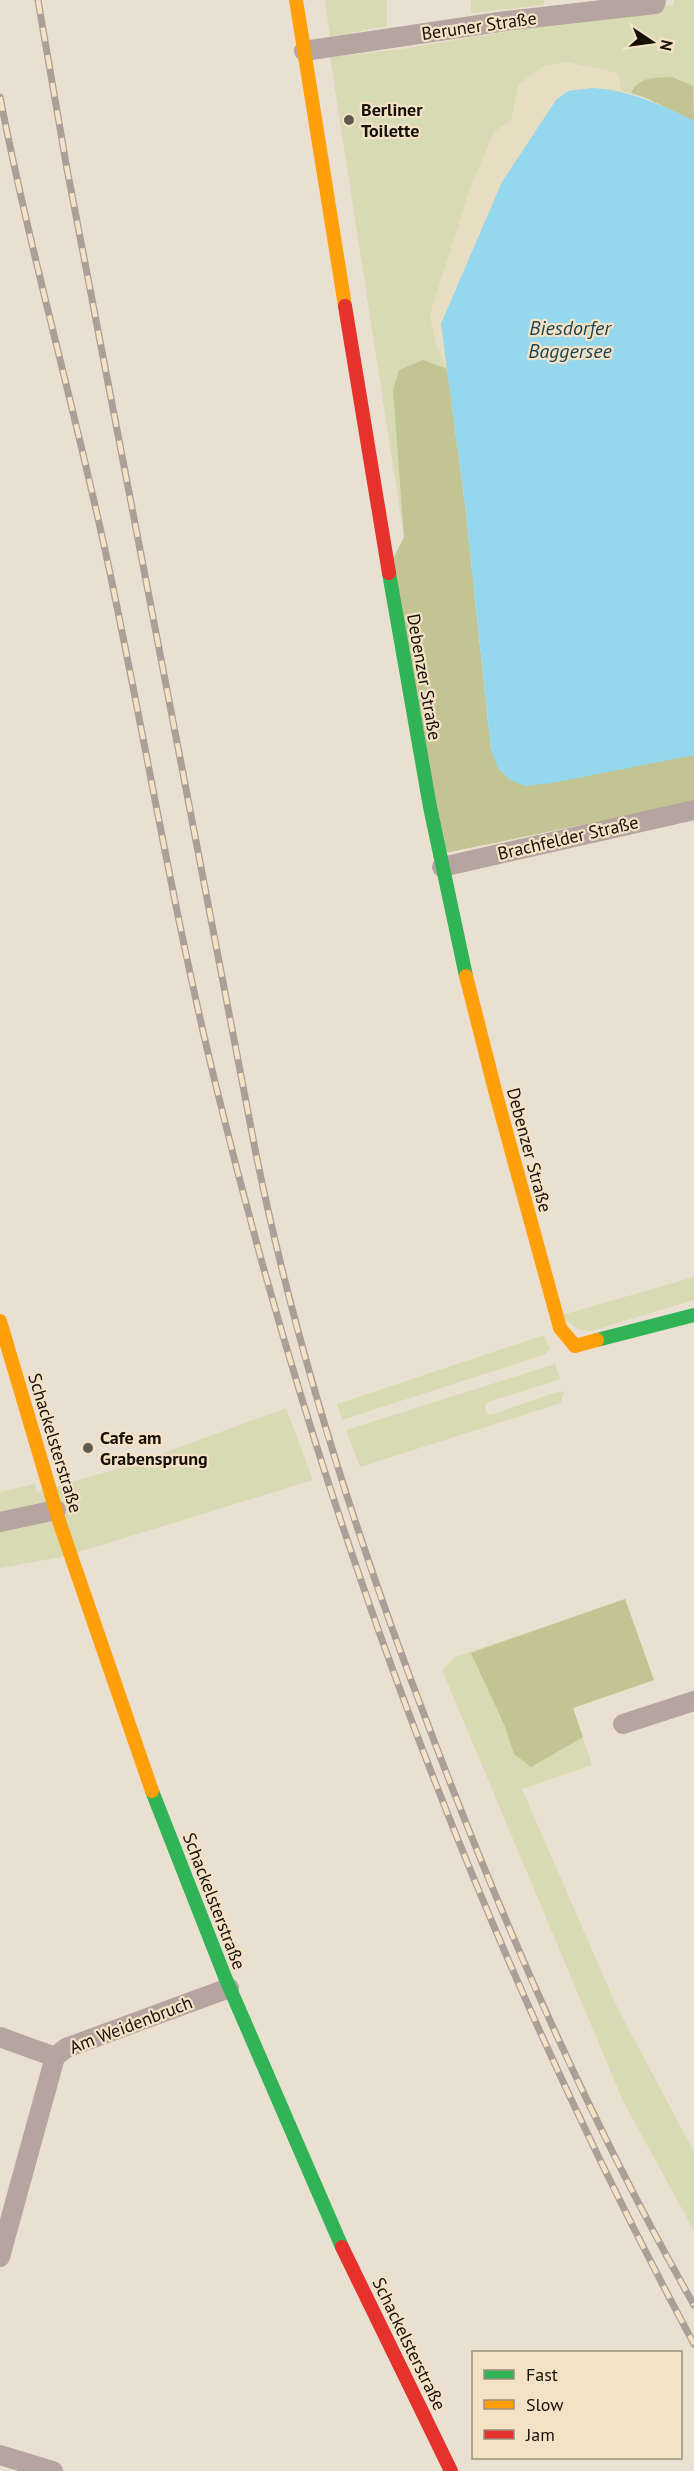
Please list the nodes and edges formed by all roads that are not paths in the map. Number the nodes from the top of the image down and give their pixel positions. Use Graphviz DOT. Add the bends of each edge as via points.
graph roads {
  1 [pos="297,0"];
  2 [pos="656,2"];
  3 [pos="304,51"];
  4 [pos="694,810"];
  5 [pos="442,867"];
  6 [pos="694,1315"];
  7 [pos="0,1321"];
  8 [pos="56,1510"];
  9 [pos="0,1522"];
  10 [pos="694,1701"];
  11 [pos="623,1724"];
  12 [pos="229,1988"];
  13 [pos="0,2037"];
  14 [pos="55,2057"];
  15 [pos="0,2257"];
  16 [pos="0,2455"];
  17 [pos="53,2471"];
  18 [pos="452,2471"];
  1 -- 3 [label="street, Debenzer Straße"];
  2 -- 3 [label="street, Beruner Straße"];
  3 -- 5 [label="street, Debenzer Straße" via="384,554"];
  4 -- 5 [label="street, Brachfelder Straße"];
  5 -- 6 [label="street, Debenzer Straße" via="468,987 560,1328 575,1346"];
  7 -- 8 [label="street, Schackelsterstraße"];
  8 -- 9 [label="street"];
  8 -- 12 [label="street, Schackelsterstraße" via="144,1768"];
  10 -- 11 [label="street"];
  12 -- 14 [label="street, Am Weidenbruch" via="66,2048"];
  12 -- 18 [label="street, Schackelsterstraße" via="298,2151 407,2386"];
  13 -- 14 [label="street, Am Weidenbruch"];
  14 -- 15 [label="street"];
  16 -- 17 [label="street"];
}
